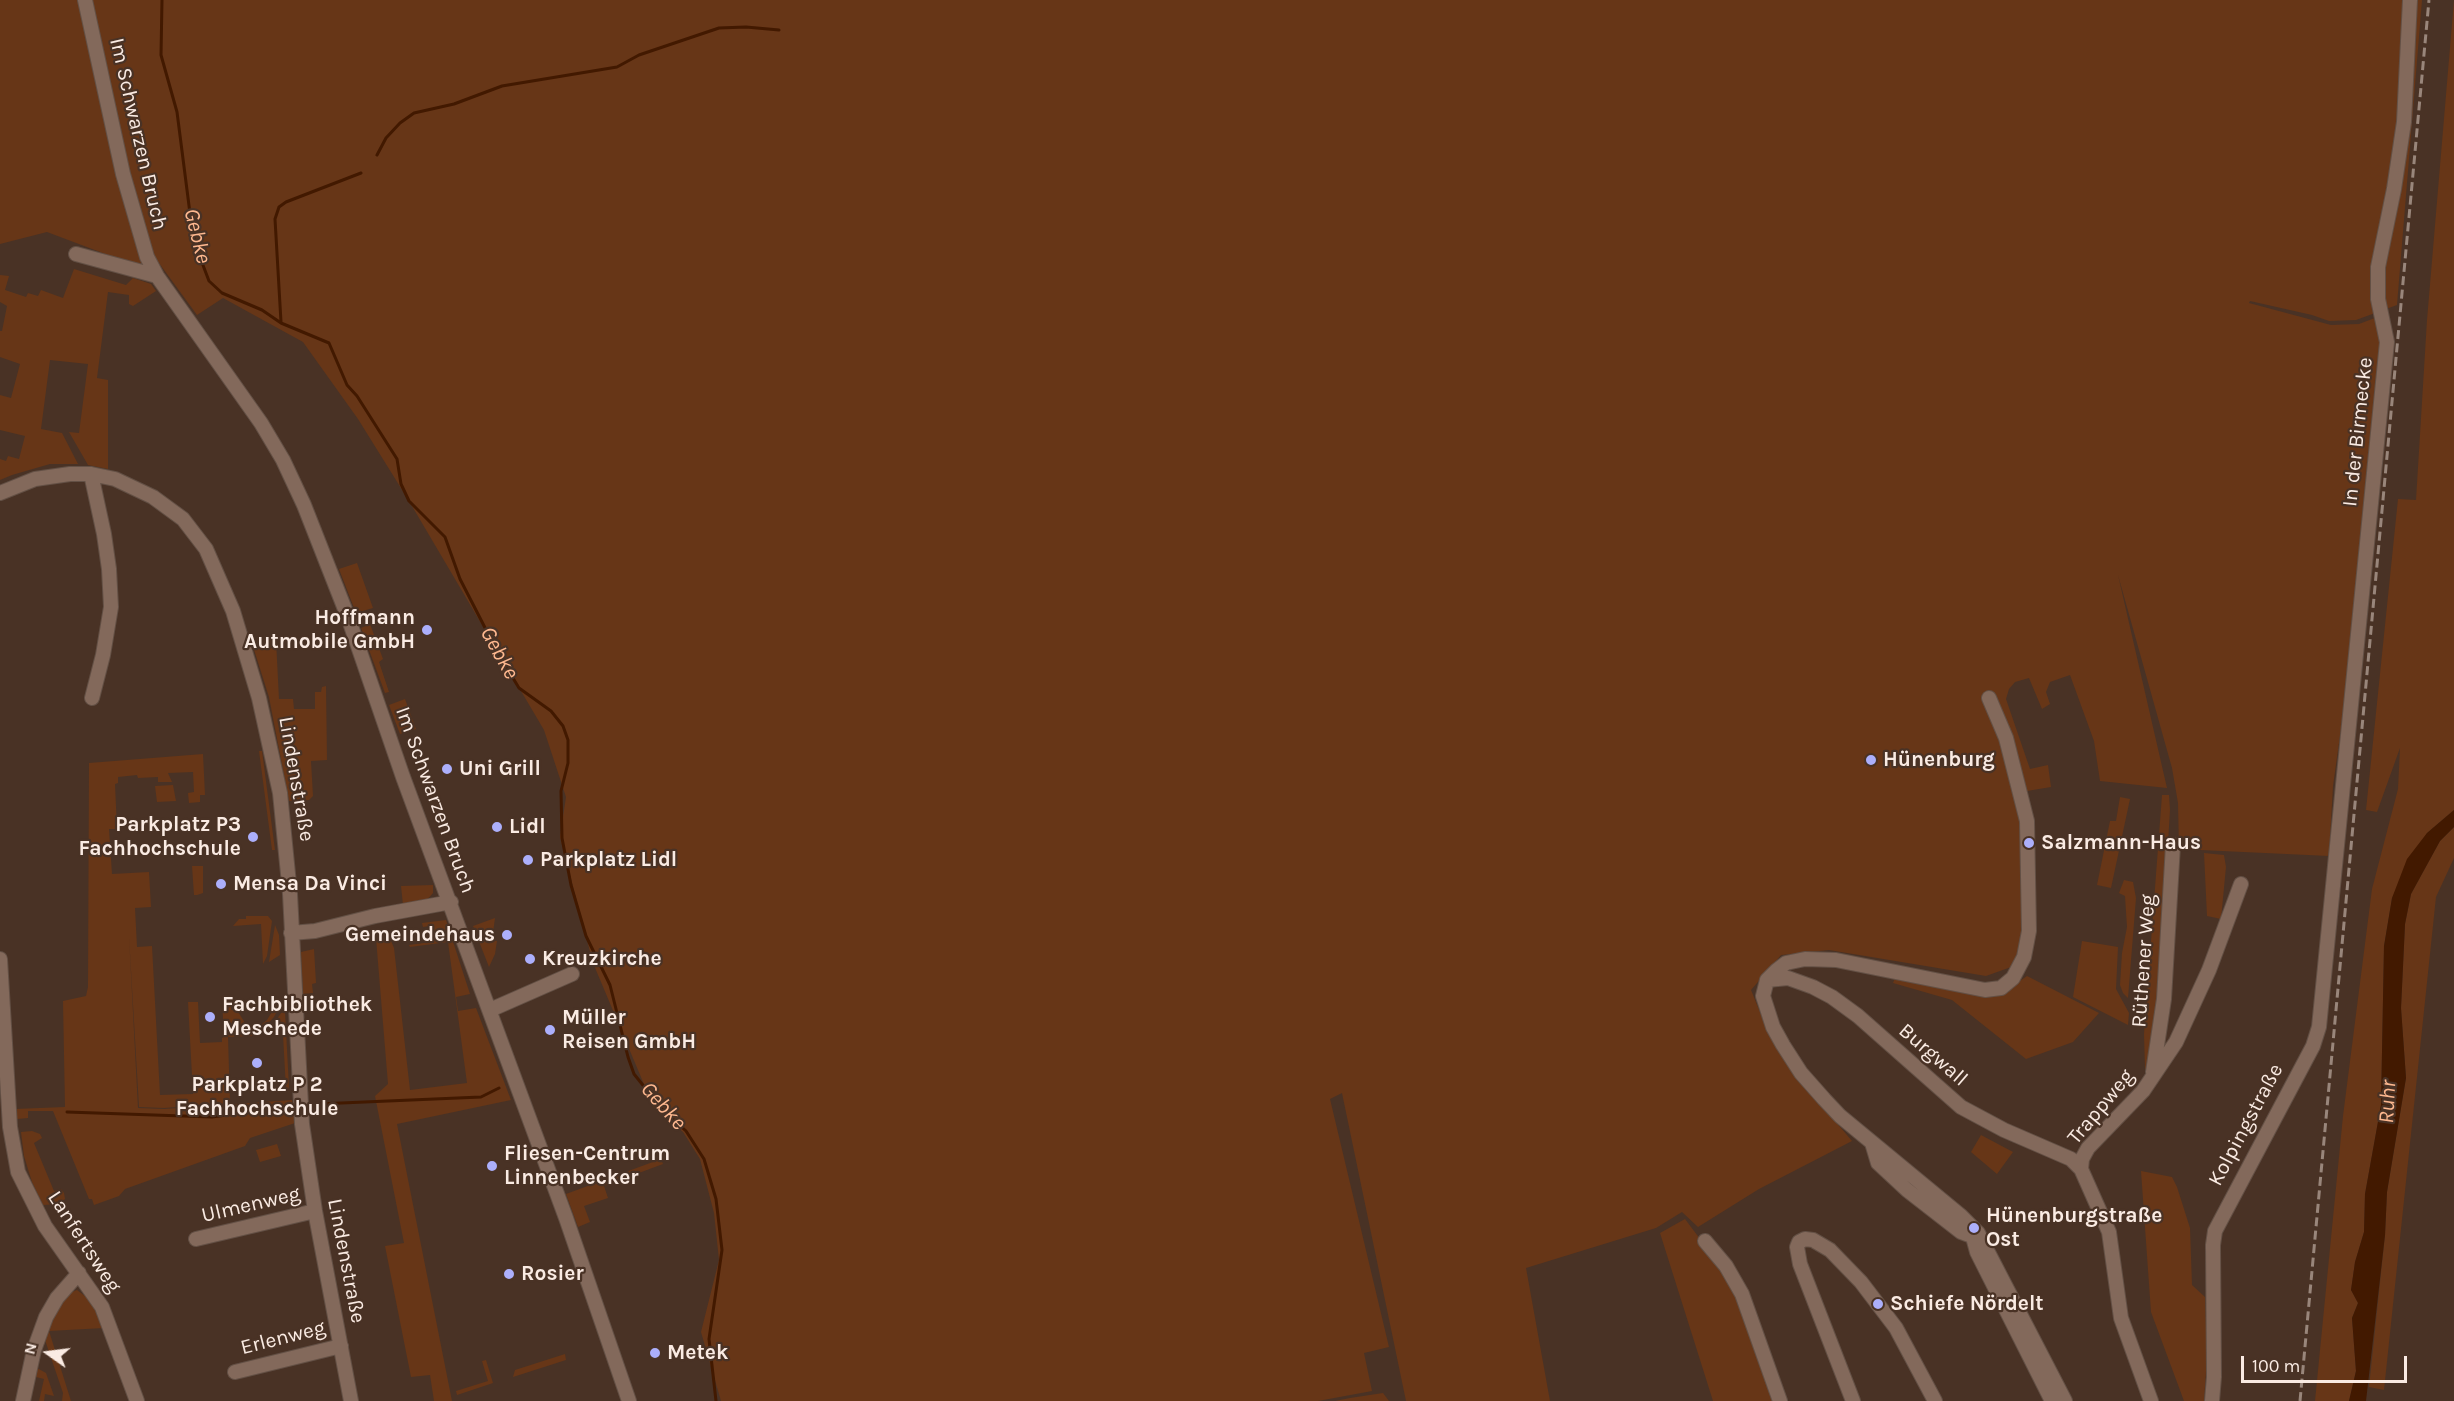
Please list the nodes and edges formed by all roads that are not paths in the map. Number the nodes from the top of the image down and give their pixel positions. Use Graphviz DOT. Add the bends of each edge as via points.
graph roads {
  1 [pos="85,0"];
  2 [pos="2410,0"];
  3 [pos="76,254"];
  4 [pos="156,276"];
  5 [pos="91,474"];
  6 [pos="0,493"];
  7 [pos="92,698"];
  8 [pos="1989,698"];
  9 [pos="2173,845"];
  10 [pos="2334,871"];
  11 [pos="2241,884"];
  12 [pos="451,902"];
  13 [pos="291,933"];
  14 [pos="0,959"];
  15 [pos="1787,971"];
  16 [pos="572,974"];
  17 [pos="489,1010"];
  18 [pos="3,1016"];
  19 [pos="2151,1080"];
  20 [pos="2088,1148"];
  21 [pos="2058,1153"];
  22 [pos="2082,1169"];
  23 [pos="315,1212"];
  24 [pos="1972,1237"];
  25 [pos="196,1239"];
  26 [pos="1706,1241"];
  27 [pos="79,1273"];
  28 [pos="341,1346"];
  29 [pos="235,1371"];
  30 [pos="23,1401"];
  31 [pos="137,1401"];
  32 [pos="351,1401"];
  33 [pos="629,1401"];
  34 [pos="1780,1401"];
  35 [pos="1853,1401"];
  36 [pos="1935,1401"];
  37 [pos="2052,1401"];
  38 [pos="2065,1401"];
  39 [pos="2151,1401"];
  40 [pos="2212,1401"];
  1 -- 4 [label="street, Im Schwarzen Bruch" via="125,183 142,245"];
  2 -- 10 [label="street, In der Birmecke" via="2404,122 2378,267 2378,299 2388,342"];
  3 -- 4 [label="street"];
  4 -- 12 [label="street, Im Schwarzen Bruch" via="255,414 283,460 348,617"];
  5 -- 6 [label="street, Lindenstraße" via="50,476"];
  5 -- 7 [label="street" via="106,545 111,607"];
  5 -- 13 [label="street, Lindenstraße" via="127,484 164,503 194,532 218,574 239,630 274,758 285,828"];
  8 -- 15 [label="street" via="2006,738 2027,821 2029,931 2024,957 2013,978 2001,988 1985,990 1836,960 1805,959"];
  9 -- 19 [label="street, Rüthener Weg" via="2164,999"];
  10 -- 40 [label="street, Kolpingstraße" via="2316,1039 2214,1235"];
  11 -- 19 [label="street, Trappweg" via="2195,1004"];
  12 -- 13 [label="street"];
  12 -- 17 [label="street, Im Schwarzen Bruch"];
  13 -- 23 [label="street, Lindenstraße" via="300,1111"];
  14 -- 18 [label="street, Lanfertsweg"];
  15 -- 21 [label="street, Burgwall" via="1841,1003 1961,1107"];
  15 -- 24 [label="street, Burgwall" via="1767,980 1763,992 1773,1027 1788,1054 1824,1099 1961,1216"];
  16 -- 17 [label="street"];
  17 -- 33 [label="street, Im Schwarzen Bruch"];
  18 -- 27 [label="street, Lanfertsweg" via="11,1136 18,1172 45,1226"];
  19 -- 20 [label="street, Trappweg" via="2133,1104"];
  20 -- 21 [label="street"];
  20 -- 22 [label="street, Trappweg"];
  21 -- 22 [label="street, Burgwall"];
  22 -- 39 [label="street, Trappweg" via="2109,1232 2121,1318"];
  23 -- 25 [label="street, Ulmenweg"];
  23 -- 28 [label="street, Lindenstraße"];
  24 -- 37 [label="street"];
  24 -- 38 [label="street"];
  26 -- 34 [label="street" via="1742,1294"];
  27 -- 30 [label="street" via="46,1317"];
  27 -- 31 [label="street, Lanfertsweg" via="108,1320"];
  28 -- 29 [label="street, Erlenweg"];
  28 -- 32 [label="street, Lindenstraße"];
  35 -- 36 [label="street" via="1800,1264 1800,1240 1830,1250 1852,1272 1896,1328"];
}
